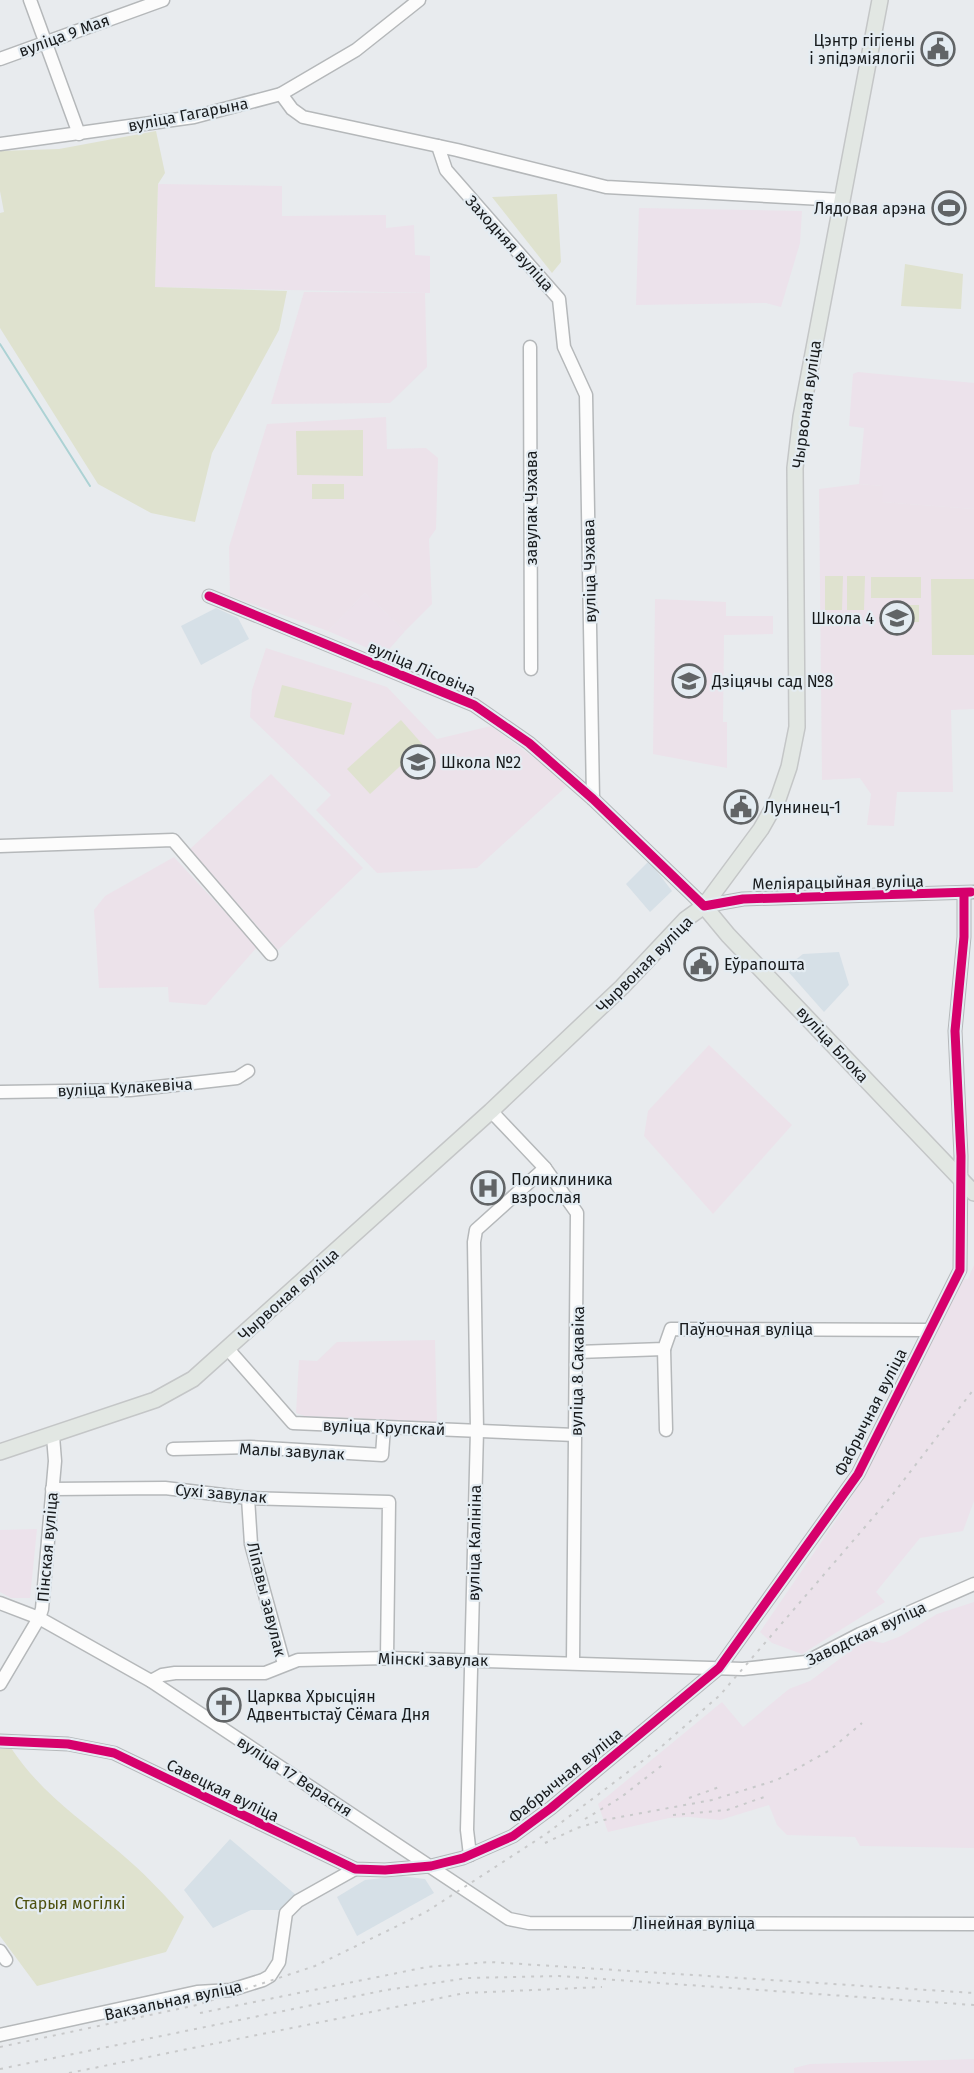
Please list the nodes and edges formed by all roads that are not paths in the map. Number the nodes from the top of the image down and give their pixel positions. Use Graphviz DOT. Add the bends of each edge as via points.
graph roads {
  1 [pos="30,0"];
  2 [pos="163,0"];
  3 [pos="419,0"];
  4 [pos="880,0"];
  5 [pos="46,44"];
  6 [pos="0,59"];
  7 [pos="281,94"];
  8 [pos="79,134"];
  9 [pos="0,144"];
  10 [pos="438,146"];
  11 [pos="841,200"];
  12 [pos="530,347"];
  13 [pos="564,347"];
  14 [pos="209,596"];
  15 [pos="531,669"];
  16 [pos="593,798"];
  17 [pos="0,846"];
  18 [pos="969,893"];
  19 [pos="704,906"];
  20 [pos="271,954"];
  21 [pos="248,1071"];
  22 [pos="0,1092"];
  23 [pos="491,1111"];
  24 [pos="545,1168"];
  25 [pos="962,1181"];
  26 [pos="974,1194"];
  27 [pos="929,1330"];
  28 [pos="227,1348"];
  29 [pos="664,1349"];
  30 [pos="577,1352"];
  31 [pos="384,1427"];
  32 [pos="477,1430"];
  33 [pos="666,1430"];
  34 [pos="575,1435"];
  35 [pos="53,1436"];
  36 [pos="173,1449"];
  37 [pos="0,1452"];
  38 [pos="52,1489"];
  39 [pos="248,1498"];
  40 [pos="974,1584"];
  41 [pos="0,1603"];
  42 [pos="39,1618"];
  43 [pos="387,1658"];
  44 [pos="472,1659"];
  45 [pos="573,1663"];
  46 [pos="284,1664"];
  47 [pos="719,1668"];
  48 [pos="151,1681"];
  49 [pos="0,1684"];
  50 [pos="0,1741"];
  51 [pos="470,1855"];
  52 [pos="431,1866"];
  53 [pos="355,1869"];
  54 [pos="974,1924"];
  55 [pos="0,2035"];
  1 -- 5 [label="street"];
  2 -- 5 [label="street, вуліца 9 Мая"];
  3 -- 7 [label="street, вуліца Гагарына" via="356,50"];
  4 -- 11 [label="main road, Чырвоная вуліца"];
  5 -- 6 [label="street, вуліца 9 Мая"];
  5 -- 8 [label="street"];
  7 -- 8 [label="street, вуліца Гагарына" via="194,117"];
  7 -- 10 [label="street" via="303,117"];
  8 -- 9 [label="street, вуліца Гагарына"];
  10 -- 11 [label="street" via="606,187"];
  10 -- 13 [label="street, Заходняя вуліца" via="446,170 559,299"];
  11 -- 19 [label="main road, Чырвоная вуліца" via="795,468 798,687 794,747 774,806 761,829"];
  12 -- 15 [label="street, завулак Чэхава"];
  13 -- 16 [label="street, вуліца Чэхава" via="586,395"];
  14 -- 16 [label="street, вуліца Лісовіча" via="474,705 529,743"];
  16 -- 19 [label="street, вуліца Лісовіча"];
  17 -- 20 [label="street" via="173,840"];
  18 -- 19 [label="street, Меліярацыйная вуліца" via="743,899"];
  18 -- 25 [label="street, Фабрычная вуліца" via="955,1031"];
  19 -- 23 [label="main road, Чырвоная вуліца" via="686,919 622,987"];
  19 -- 25 [label="main road, вуліца Блока"];
  21 -- 22 [label="street, вуліца Кулакевіча" via="237,1078 130,1090"];
  23 -- 24 [label="street, вуліца 8 Сакавіка"];
  23 -- 28 [label="main road, Чырвоная вуліца"];
  24 -- 30 [label="street, вуліца 8 Сакавіка" via="578,1213"];
  24 -- 32 [label="street, вуліца Калініна" via="476,1230"];
  25 -- 26 [label="main road, вуліца Блока"];
  25 -- 27 [label="street, Фабрычная вуліца" via="960,1270"];
  27 -- 29 [label="street, Паўночная вуліца" via="671,1329"];
  27 -- 47 [label="street, Фабрычная вуліца" via="858,1474"];
  28 -- 31 [label="street, вуліца Крупскай" via="293,1423"];
  28 -- 35 [label="main road, Чырвоная вуліца" via="193,1379 155,1400"];
  29 -- 30 [label="street, Паўночная вуліца"];
  29 -- 33 [label="street"];
  30 -- 34 [label="street, вуліца 8 Сакавіка"];
  31 -- 32 [label="street, вуліца Крупскай"];
  31 -- 36 [label="street, Малы завулак" via="382,1455 250,1447"];
  32 -- 34 [label="street, вуліца Крупскай"];
  32 -- 44 [label="street, вуліца Калініна"];
  34 -- 45 [label="street, вуліца 8 Сакавіка"];
  35 -- 37 [label="main road, Чырвоная вуліца"];
  35 -- 38 [label="street, Пінская вуліца" via="56,1449"];
  38 -- 39 [label="street, Сухі завулак" via="165,1488"];
  38 -- 42 [label="street, Пінская вуліца"];
  39 -- 43 [label="street, Сухі завулак" via="389,1502"];
  39 -- 46 [label="street, Ліпавы завулак" via="251,1544"];
  40 -- 47 [label="street, Заводская вуліца" via="806,1662 784,1667"];
  41 -- 42 [label="street, вуліца 17 Верасня"];
  42 -- 48 [label="street, вуліца 17 Верасня"];
  42 -- 49 [label="street, Пінская вуліца"];
  43 -- 44 [label="street, Мінскі завулак"];
  43 -- 46 [label="street, Мінскі завулак" via="298,1660"];
  44 -- 45 [label="street, Мінскі завулак"];
  44 -- 51 [label="street, вуліца Калініна" via="467,1830"];
  45 -- 47 [label="street, Мінскі завулак"];
  46 -- 48 [label="street, Мінскі завулак" via="265,1673 175,1673"];
  47 -- 51 [label="street, Фабрычная вуліца" via="551,1808 513,1836"];
  48 -- 52 [label="street, вуліца 17 Верасня"];
  50 -- 53 [label="street, Савецкая вуліца" via="77,1745 114,1753"];
  51 -- 52 [label="street, Фабрычная вуліца"];
  52 -- 53 [label="street, Савецкая вуліца"];
  52 -- 54 [label="street, Лінейная вуліца" via="495,1911 529,1923"];
  53 -- 55 [label="street, Вакзальная вуліца" via="298,1901 286,1913 279,1962 263,1980 231,1990 197,1992"];
}
